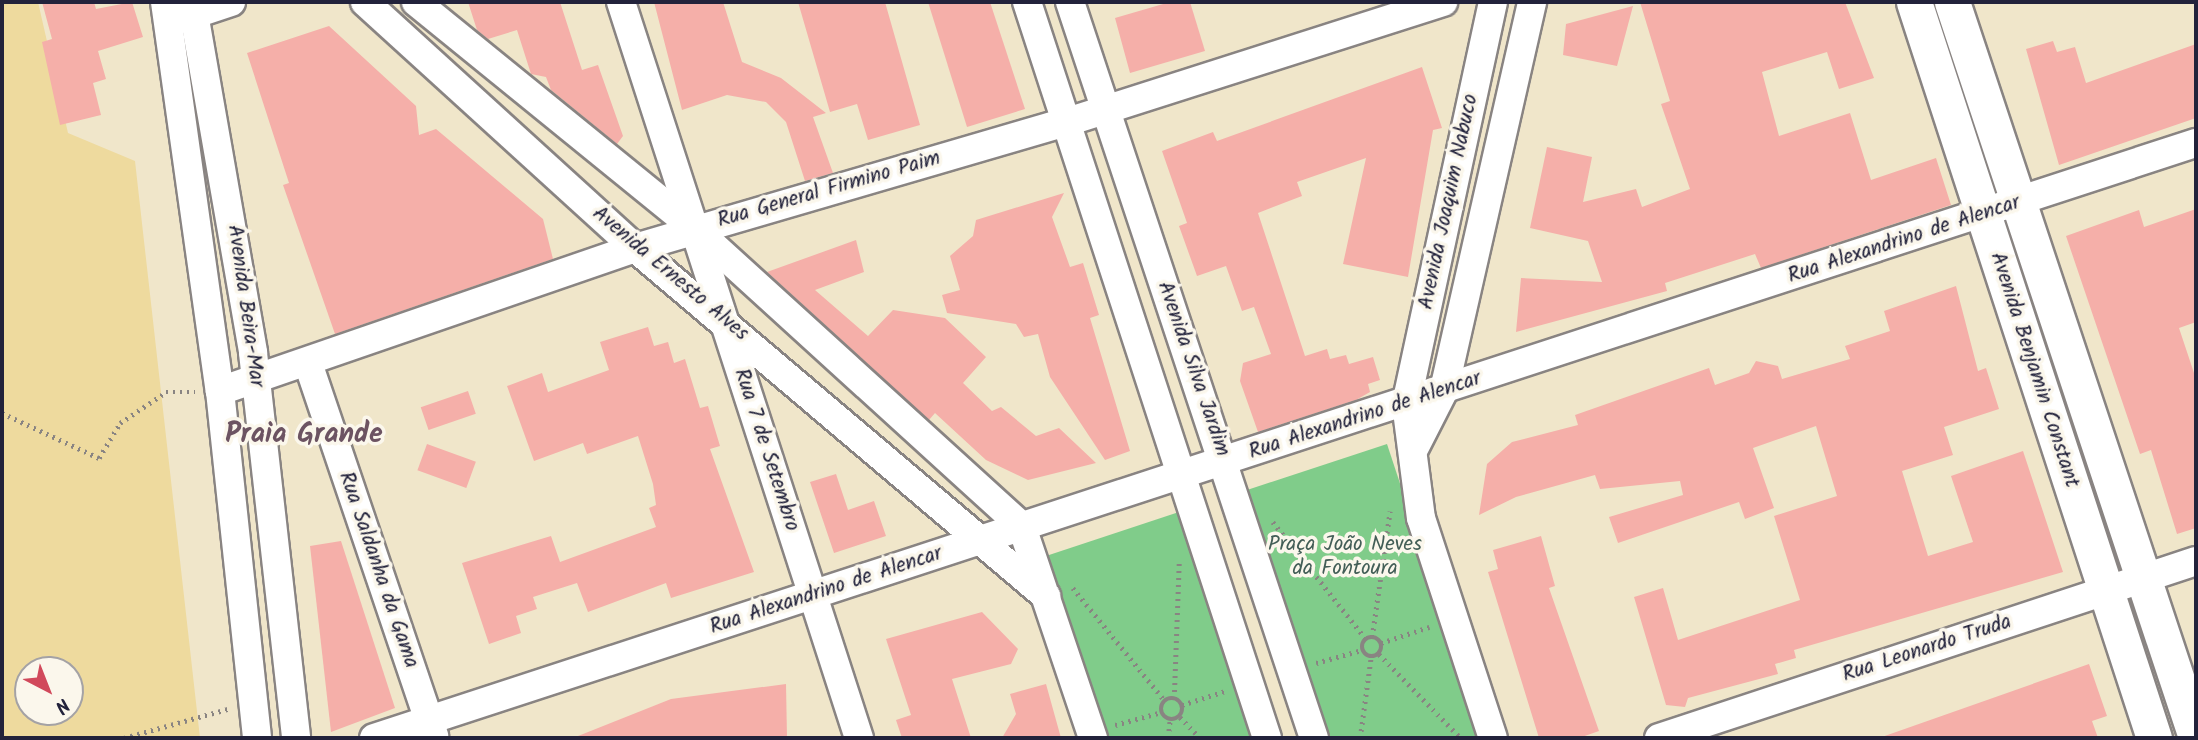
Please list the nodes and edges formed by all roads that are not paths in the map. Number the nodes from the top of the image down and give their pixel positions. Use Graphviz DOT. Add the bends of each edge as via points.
graph roads {
  1 [pos="231,2"];
  2 [pos="365,2"];
  3 [pos="416,2"];
  4 [pos="621,2"];
  5 [pos="1027,2"];
  6 [pos="1070,2"];
  7 [pos="1443,2"];
  8 [pos="1493,2"];
  9 [pos="1532,2"];
  10 [pos="1914,2"];
  11 [pos="1952,2"];
  12 [pos="181,10"];
  13 [pos="1104,109"];
  14 [pos="1067,122"];
  15 [pos="2196,143"];
  16 [pos="2019,203"];
  17 [pos="1983,215"];
  18 [pos="695,229"];
  19 [pos="635,248"];
  20 [pos="723,317"];
  21 [pos="308,363"];
  22 [pos="256,380"];
  23 [pos="1444,390"];
  24 [pos="220,391"];
  25 [pos="1406,402"];
  26 [pos="1415,447"];
  27 [pos="1225,461"];
  28 [pos="1182,475"];
  29 [pos="1022,527"];
  30 [pos="981,541"];
  31 [pos="2196,561"];
  32 [pos="2146,577"];
  33 [pos="1056,588"];
  34 [pos="2107,590"];
  35 [pos="813,596"];
  36 [pos="432,729"];
  37 [pos="1092,736"];
  38 [pos="2196,737"];
  39 [pos="257,738"];
  40 [pos="296,738"];
  41 [pos="373,738"];
  42 [pos="859,738"];
  43 [pos="1267,738"];
  44 [pos="1314,738"];
  45 [pos="1493,738"];
  46 [pos="1659,738"];
  47 [pos="2154,738"];
  1 -- 12 [label="street"];
  2 -- 19 [label="street, Avenida Ernesto Alves"];
  3 -- 18 [label="street"];
  4 -- 18 [label="street, Rua 7 de Setembro"];
  5 -- 14 [label="street, Avenida Silva Jardim"];
  6 -- 13 [label="street, Avenida Silva Jardim"];
  7 -- 13 [label="street, Rua General Firmino Paim"];
  8 -- 25 [label="street, Avenida Joaquim Nabuco"];
  9 -- 23 [label="street, Avenida Joaquim Nabuco"];
  10 -- 17 [label="main road, Avenida Benjamin Constant"];
  11 -- 16 [label="main road, Avenida Benjamin Constant"];
  12 -- 22 [label="street, Avenida Beira-Mar"];
  12 -- 24 [label="street, Avenida Beira-Mar"];
  13 -- 14 [label="street, Rua General Firmino Paim"];
  13 -- 27 [label="street, Avenida Silva Jardim"];
  14 -- 18 [label="street, Rua General Firmino Paim"];
  14 -- 28 [label="street, Avenida Silva Jardim"];
  15 -- 16 [label="street, Rua Alexandrino de Alencar"];
  16 -- 17 [label="street, Rua Alexandrino de Alencar"];
  16 -- 32 [label="main road, Avenida Benjamin Constant"];
  17 -- 23 [label="street, Rua Alexandrino de Alencar"];
  17 -- 34 [label="main road, Avenida Benjamin Constant"];
  18 -- 19 [label="street, Rua General Firmino Paim"];
  18 -- 20 [label="street, Rua 7 de Setembro"];
  18 -- 29 [label="street"];
  19 -- 20 [label="street, Avenida Ernesto Alves"];
  19 -- 21 [label="street, Rua General Firmino Paim"];
  20 -- 30 [label="street, Avenida Ernesto Alves"];
  20 -- 35 [label="street, Rua 7 de Setembro"];
  21 -- 22 [label="street, Rua General Firmino Paim"];
  21 -- 36 [label="street, Rua Saldanha da Gama"];
  22 -- 24 [label="street, Rua General Firmino Paim"];
  22 -- 40 [label="street, Avenida Beira-Mar"];
  23 -- 25 [label="street, Rua Alexandrino de Alencar"];
  23 -- 26 [label="street"];
  24 -- 39 [label="street, Avenida Beira-Mar"];
  25 -- 26 [label="street"];
  25 -- 27 [label="street, Rua Alexandrino de Alencar"];
  26 -- 45 [label="street" via="1421,519"];
  27 -- 28 [label="street, Rua Alexandrino de Alencar"];
  27 -- 44 [label="street, Avenida Silva Jardim"];
  28 -- 29 [label="street, Rua Alexandrino de Alencar"];
  28 -- 43 [label="street, Avenida Silva Jardim"];
  29 -- 30 [label="street, Rua Alexandrino de Alencar"];
  29 -- 33 [label="street"];
  30 -- 33 [label="street"];
  30 -- 35 [label="street, Rua Alexandrino de Alencar"];
  31 -- 32 [label="street, Rua Leonardo Truda"];
  32 -- 34 [label="street, Rua Leonardo Truda"];
  32 -- 38 [label="main road, Avenida Benjamin Constant"];
  33 -- 37 [label="street"];
  34 -- 46 [label="street, Rua Leonardo Truda"];
  34 -- 47 [label="main road, Avenida Benjamin Constant"];
  35 -- 36 [label="street, Rua Alexandrino de Alencar"];
  35 -- 42 [label="street, Rua 7 de Setembro"];
  36 -- 41 [label="street, Rua Alexandrino de Alencar"];
}
